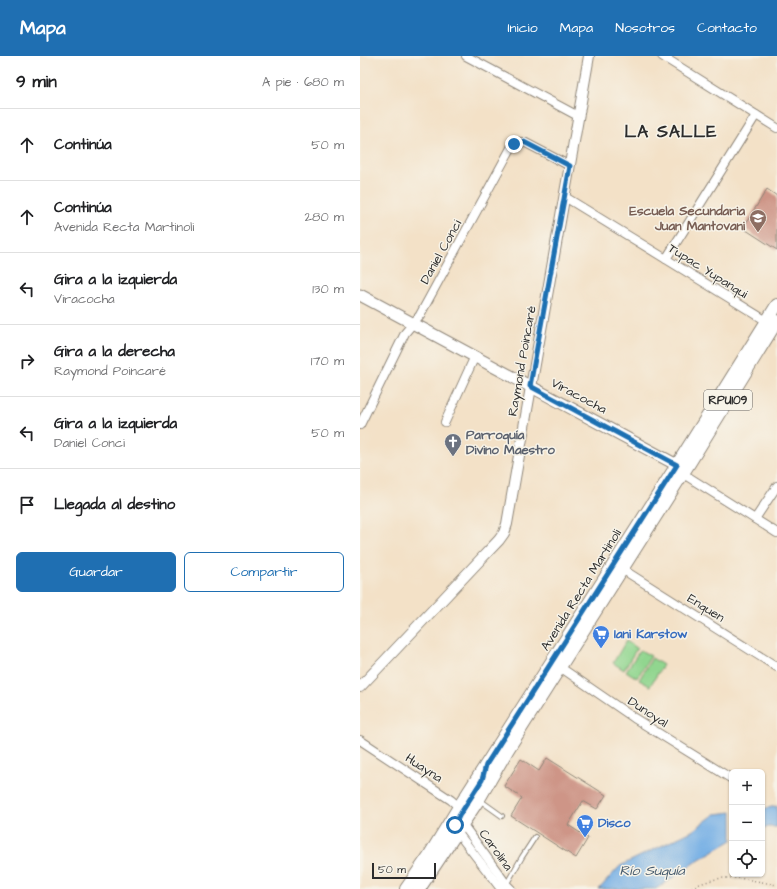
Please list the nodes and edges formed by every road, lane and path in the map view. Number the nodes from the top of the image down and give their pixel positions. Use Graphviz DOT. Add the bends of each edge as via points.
graph roads {
  1 [pos="466,56"];
  2 [pos="589,56"];
  3 [pos="662,56"];
  4 [pos="756,115"];
  5 [pos="578,116"];
  6 [pos="777,128"];
  7 [pos="570,166"];
  8 [pos="565,197"];
  9 [pos="666,259"];
  10 [pos="360,295"];
  11 [pos="777,305"];
  12 [pos="414,324"];
  13 [pos="774,324"];
  14 [pos="475,356"];
  15 [pos="530,386"];
  16 [pos="445,422"];
  17 [pos="360,425"];
  18 [pos="680,469"];
  19 [pos="777,486"];
  20 [pos="755,519"];
  21 [pos="777,533"];
  22 [pos="622,569"];
  23 [pos="556,665"];
  24 [pos="777,668"];
  25 [pos="360,687"];
  26 [pos="360,740"];
  27 [pos="729,777"];
  28 [pos="479,799"];
  29 [pos="502,816"];
  30 [pos="459,820"];
  31 [pos="535,837"];
  32 [pos="777,885"];
  33 [pos="505,888"];
  34 [pos="406,889"];
  35 [pos="418,889"];
  36 [pos="688,889"];
  1 -- 5 [label="street"];
  2 -- 5 [label="street, Raymond Poincaré"];
  3 -- 4 [label="street"];
  4 -- 6 [label="street"];
  4 -- 9 [label="street"];
  5 -- 7 [label="street, Raymond Poincaré"];
  7 -- 8 [label="street, Raymond Poincaré"];
  7 -- 12 [label="street, Daniel Conci" via="524,142 514,144"];
  8 -- 9 [label="street, Tupac Yupanqui"];
  8 -- 15 [label="street, Raymond Poincaré"];
  9 -- 13 [label="street, Tupac Yupanqui"];
  10 -- 12 [label="main road, Viracocha"];
  11 -- 13 [label="main road, Avenida Recta Martinoli / RPU109"];
  12 -- 14 [label="main road, Viracocha"];
  12 -- 17 [label="street, Daniel Conci" via="406,333"];
  13 -- 18 [label="main road, Avenida Recta Martinoli / RPU109"];
  14 -- 15 [label="main road, Viracocha"];
  14 -- 16 [label="street"];
  15 -- 18 [label="main road, Viracocha"];
  15 -- 25 [label="street, Raymond Poincaré" via="504,533"];
  18 -- 20 [label="street, Viracocha"];
  18 -- 22 [label="main road, Avenida Recta Martinoli / RPU109"];
  18 -- 23 [label="main road, Avenida Recta Martinoli / RPU109"];
  19 -- 20 [label="street"];
  20 -- 21 [label="street, Viracocha"];
  22 -- 23 [label="main road, Avenida Recta Martinoli / RPU109"];
  22 -- 24 [label="street, Enquen"];
  23 -- 27 [label="street, Dunoyal" via="634,718"];
  23 -- 28 [label="main road, Avenida Recta Martinoli / RPU109"];
  23 -- 30 [label="main road, Avenida Recta Martinoli / RPU109" via="486,765"];
  26 -- 30 [label="street, Huayna"];
  28 -- 29 [label="lane"];
  28 -- 30 [label="main road, Avenida Recta Martinoli / RPU109"];
  30 -- 33 [label="street, Carolina"];
  30 -- 34 [label="main road, Avenida Recta Martinoli / RPU109" via="443,834"];
  30 -- 35 [label="main road, Avenida Recta Martinoli / RPU109"];
  31 -- 33 [label="lane"];
  32 -- 36 [label="path" via="724,878"];
}
